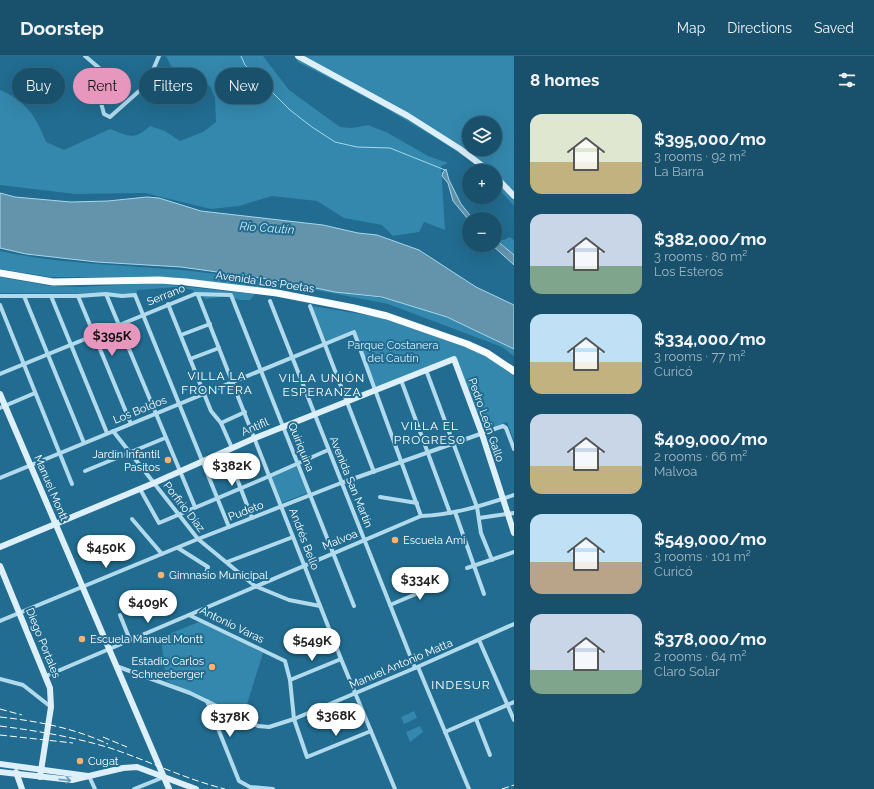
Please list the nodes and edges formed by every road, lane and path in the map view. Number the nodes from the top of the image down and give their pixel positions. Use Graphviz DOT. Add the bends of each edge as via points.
graph roads {
  1 [pos="85,56"];
  2 [pos="158,56"];
  3 [pos="298,56"];
  4 [pos="480,164"];
  5 [pos="502,183"];
  6 [pos="514,196"];
  7 [pos="0,273"];
  8 [pos="106,294"];
  9 [pos="198,295"];
  10 [pos="231,295"];
  11 [pos="0,296"];
  12 [pos="24,296"];
  13 [pos="51,296"];
  14 [pos="78,296"];
  15 [pos="270,301"];
  16 [pos="168,304"];
  17 [pos="0,305"];
  18 [pos="310,306"];
  19 [pos="144,314"];
  20 [pos="210,324"];
  21 [pos="118,325"];
  22 [pos="94,335"];
  23 [pos="181,335"];
  24 [pos="325,344"];
  25 [pos="71,345"];
  26 [pos="219,348"];
  27 [pos="47,355"];
  28 [pos="292,358"];
  29 [pos="190,359"];
  30 [pos="454,359"];
  31 [pos="24,365"];
  32 [pos="261,370"];
  33 [pos="426,370"];
  34 [pos="514,371"];
  35 [pos="0,374"];
  36 [pos="401,380"];
  37 [pos="233,382"];
  38 [pos="375,390"];
  39 [pos="35,393"];
  40 [pos="0,394"];
  41 [pos="204,394"];
  42 [pos="347,402"];
  43 [pos="179,404"];
  44 [pos="3,407"];
  45 [pos="245,412"];
  46 [pos="155,414"];
  47 [pos="314,414"];
  48 [pos="221,423"];
  49 [pos="131,424"];
  50 [pos="283,427"];
  51 [pos="113,431"];
  52 [pos="107,433"];
  53 [pos="482,434"];
  54 [pos="166,438"];
  55 [pos="255,438"];
  56 [pos="84,443"];
  57 [pos="453,444"];
  58 [pos="229,449"];
  59 [pos="514,449"];
  60 [pos="328,450"];
  61 [pos="130,452"];
  62 [pos="428,453"];
  63 [pos="59,454"];
  64 [pos="203,461"];
  65 [pos="402,462"];
  66 [pos="298,463"];
  67 [pos="31,466"];
  68 [pos="85,471"];
  69 [pos="179,471"];
  70 [pos="374,472"];
  71 [pos="1,476"];
  72 [pos="270,476"];
  73 [pos="154,483"];
  74 [pos="341,483"];
  75 [pos="72,484"];
  76 [pos="241,488"];
  77 [pos="140,489"];
  78 [pos="310,495"];
  79 [pos="514,495"];
  80 [pos="380,497"];
  81 [pos="217,498"];
  82 [pos="503,499"];
  83 [pos="417,503"];
  84 [pos="195,507"];
  85 [pos="281,507"];
  86 [pos="477,507"];
  87 [pos="452,512"];
  88 [pos="511,513"];
  89 [pos="178,514"];
  90 [pos="421,516"];
  91 [pos="252,518"];
  92 [pos="479,518"];
  93 [pos="132,519"];
  94 [pos="56,525"];
  95 [pos="229,527"];
  96 [pos="514,533"];
  97 [pos="293,537"];
  98 [pos="198,540"];
  99 [pos="364,540"];
  100 [pos="0,547"];
  101 [pos="178,548"];
  102 [pos="514,552"];
  103 [pos="333,553"];
  104 [pos="162,554"];
  105 [pos="492,560"];
  106 [pos="227,562"];
  107 [pos="304,565"];
  108 [pos="0,566"];
  109 [pos="474,566"];
  110 [pos="467,568"];
  111 [pos="206,573"];
  112 [pos="444,582"];
  113 [pos="255,586"];
  114 [pos="82,587"];
  115 [pos="484,594"];
  116 [pos="390,605"];
  117 [pos="320,606"];
  118 [pos="354,606"];
  119 [pos="20,614"];
  120 [pos="120,615"];
  121 [pos="189,615"];
  122 [pos="0,622"];
  123 [pos="514,624"];
  124 [pos="130,640"];
  125 [pos="479,640"];
  126 [pos="109,649"];
  127 [pos="341,659"];
  128 [pos="116,666"];
  129 [pos="416,668"];
  130 [pos="46,676"];
  131 [pos="0,679"];
  132 [pos="290,680"];
  133 [pos="354,693"];
  134 [pos="207,701"];
  135 [pos="514,702"];
  136 [pos="508,705"];
  137 [pos="51,707"];
  138 [pos="294,719"];
  139 [pos="476,719"];
  140 [pos="514,720"];
  141 [pos="371,731"];
  142 [pos="445,732"];
  143 [pos="490,755"];
  144 [pos="0,764"];
  145 [pos="16,766"];
  146 [pos="41,770"];
  147 [pos="0,772"];
  148 [pos="15,774"];
  149 [pos="89,776"];
  150 [pos="40,777"];
  151 [pos="164,777"];
  152 [pos="22,789"];
  153 [pos="95,789"];
  154 [pos="134,789"];
  155 [pos="169,789"];
  156 [pos="196,789"];
  157 [pos="273,789"];
  158 [pos="394,789"];
  159 [pos="469,789"];
  1 -- 2 [label="street" via="118,84 100,99 104,114 110,118 147,84"];
  3 -- 4 [label="street" via="408,116"];
  5 -- 6 [label="street"];
  7 -- 34 [label="main road, Avenida Los Poetas" via="53,282 186,282 277,293 346,306 388,316 467,344 487,353"];
  8 -- 14 [label="street"];
  8 -- 19 [label="street" via="135,295"];
  8 -- 21 [label="street"];
  9 -- 10 [label="street, Serrano"];
  9 -- 16 [label="street, Serrano" via="194,294"];
  9 -- 20 [label="street, Andrés Bello"];
  10 -- 32 [label="street, Quiriquina"];
  11 -- 12 [label="street"];
  12 -- 13 [label="street"];
  12 -- 27 [label="street"];
  13 -- 14 [label="street"];
  13 -- 25 [label="street"];
  14 -- 22 [label="street"];
  15 -- 28 [label="street, Avenida San Martín"];
  16 -- 19 [label="street, Serrano"];
  16 -- 23 [label="street"];
  17 -- 31 [label="street"];
  18 -- 24 [label="street"];
  19 -- 21 [label="street, Serrano"];
  19 -- 43 [label="street"];
  20 -- 23 [label="street"];
  20 -- 26 [label="street, Andrés Bello"];
  21 -- 22 [label="street, Serrano"];
  21 -- 46 [label="street"];
  22 -- 25 [label="street, Serrano"];
  22 -- 49 [label="street"];
  23 -- 29 [label="street"];
  24 -- 28 [label="street, Los Boldos"];
  24 -- 38 [label="street, Los Boldos" via="354,332"];
  24 -- 42 [label="street"];
  25 -- 27 [label="street, Serrano"];
  25 -- 52 [label="street"];
  26 -- 29 [label="street"];
  26 -- 37 [label="street, Andrés Bello"];
  27 -- 31 [label="street, Serrano"];
  27 -- 56 [label="street"];
  28 -- 32 [label="street, Los Boldos"];
  28 -- 47 [label="street, Avenida San Martín"];
  29 -- 41 [label="street"];
  30 -- 33 [label="street, Antifil"];
  30 -- 53 [label="street, Pedro León Gallo"];
  31 -- 35 [label="street, Serrano"];
  31 -- 39 [label="street"];
  32 -- 37 [label="street, Los Boldos"];
  32 -- 50 [label="street, Quiriquina"];
  33 -- 36 [label="street, Antifil"];
  33 -- 57 [label="street"];
  36 -- 38 [label="street, Antifil"];
  36 -- 62 [label="street"];
  37 -- 41 [label="street, Los Boldos"];
  37 -- 45 [label="street, Andrés Bello"];
  38 -- 42 [label="street, Antifil"];
  38 -- 65 [label="street"];
  39 -- 44 [label="street"];
  39 -- 63 [label="street"];
  40 -- 44 [label="street, Manuel Montt"];
  41 -- 43 [label="street, Los Boldos"];
  41 -- 48 [label="street" via="211,411"];
  42 -- 47 [label="street, Antifil"];
  42 -- 70 [label="street"];
  43 -- 46 [label="street, Los Boldos"];
  43 -- 64 [label="street"];
  44 -- 67 [label="street, Manuel Montt"];
  45 -- 48 [label="street"];
  45 -- 55 [label="street, Andrés Bello"];
  46 -- 49 [label="street, Los Boldos"];
  46 -- 54 [label="street"];
  47 -- 50 [label="street, Antifil"];
  47 -- 60 [label="street, Avenida San Martín"];
  48 -- 58 [label="street"];
  49 -- 51 [label="street, Los Boldos"];
  50 -- 55 [label="street, Antifil"];
  50 -- 66 [label="street, Quiriquina"];
  51 -- 52 [label="street, Los Boldos"];
  51 -- 61 [label="street, Porfirio Díaz"];
  52 -- 56 [label="street, Los Boldos"];
  53 -- 57 [label="street, Pudeto"];
  53 -- 59 [label="street, Pudeto" via="503,426"];
  53 -- 82 [label="street, Pedro León Gallo"];
  54 -- 61 [label="street"];
  54 -- 69 [label="street"];
  55 -- 58 [label="street, Antifil"];
  55 -- 72 [label="street, Andrés Bello"];
  56 -- 63 [label="street, Los Boldos"];
  57 -- 62 [label="street, Pudeto"];
  57 -- 86 [label="street"];
  58 -- 64 [label="street, Antifil"];
  58 -- 76 [label="street"];
  60 -- 66 [label="street"];
  60 -- 74 [label="street, Avenida San Martín"];
  61 -- 68 [label="street"];
  61 -- 73 [label="street, Porfirio Díaz"];
  62 -- 65 [label="street, Pudeto"];
  62 -- 87 [label="street"];
  63 -- 67 [label="street, Los Boldos"];
  63 -- 75 [label="street"];
  64 -- 69 [label="street, Antifil"];
  64 -- 81 [label="street"];
  65 -- 70 [label="street, Pudeto"];
  65 -- 83 [label="street"];
  66 -- 72 [label="street"];
  66 -- 78 [label="street, Quiriquina"];
  67 -- 71 [label="street, Los Boldos"];
  67 -- 94 [label="street, Manuel Montt"];
  69 -- 73 [label="street, Antifil"];
  69 -- 84 [label="street"];
  70 -- 74 [label="street, Pudeto"];
  72 -- 76 [label="street"];
  72 -- 85 [label="street, Andrés Bello"];
  73 -- 77 [label="street, Antifil"];
  73 -- 89 [label="street, Porfirio Díaz"];
  74 -- 78 [label="street, Pudeto"];
  74 -- 99 [label="street, Avenida San Martín"];
  76 -- 81 [label="street"];
  76 -- 91 [label="street"];
  77 -- 89 [label="street" via="159,523"];
  77 -- 94 [label="street, Antifil"];
  78 -- 85 [label="street, Pudeto"];
  78 -- 103 [label="street, Quiriquina"];
  79 -- 82 [label="street, Malvoa"];
  80 -- 83 [label="street"];
  81 -- 84 [label="street"];
  81 -- 95 [label="street"];
  82 -- 86 [label="street, Malvoa"];
  82 -- 88 [label="street, Pedro León Gallo"];
  83 -- 90 [label="street"];
  84 -- 89 [label="street"];
  85 -- 91 [label="street, Pudeto"];
  85 -- 97 [label="street, Andrés Bello"];
  86 -- 87 [label="street, Malvoa"];
  86 -- 92 [label="street"];
  87 -- 90 [label="street, Malvoa"];
  87 -- 109 [label="street"];
  88 -- 92 [label="street"];
  88 -- 96 [label="street, Pedro León Gallo"];
  89 -- 98 [label="street, Porfirio Díaz"];
  90 -- 99 [label="street, Malvoa"];
  91 -- 95 [label="street, Pudeto"];
  92 -- 105 [label="street" via="481,533"];
  93 -- 104 [label="street"];
  94 -- 100 [label="street, Antifil"];
  94 -- 114 [label="street, Manuel Montt"];
  95 -- 98 [label="street, Pudeto"];
  97 -- 106 [label="street"];
  97 -- 107 [label="street, Andrés Bello"];
  98 -- 101 [label="street, Pudeto"];
  98 -- 106 [label="street, Porfirio Díaz"];
  99 -- 103 [label="street, Malvoa"];
  99 -- 116 [label="street, Avenida San Martín"];
  101 -- 104 [label="street, Pudeto"];
  101 -- 111 [label="street" via="208,567"];
  102 -- 105 [label="street"];
  103 -- 107 [label="street, Malvoa"];
  103 -- 118 [label="street, Quiriquina"];
  104 -- 114 [label="street, Pudeto"];
  105 -- 109 [label="street"];
  106 -- 113 [label="street, Porfirio Díaz"];
  107 -- 113 [label="street, Malvoa"];
  107 -- 117 [label="street, Andrés Bello"];
  108 -- 119 [label="street, Diego Portales"];
  109 -- 110 [label="street"];
  109 -- 115 [label="street"];
  112 -- 116 [label="street"];
  113 -- 117 [label="street, Porfirio Díaz" via="289,600"];
  113 -- 121 [label="street, Malvoa"];
  114 -- 119 [label="street, Pudeto"];
  114 -- 126 [label="street, Manuel Montt"];
  116 -- 129 [label="street, Avenida San Martín"];
  117 -- 127 [label="street, Andrés Bello"];
  119 -- 122 [label="street, Pudeto"];
  119 -- 130 [label="street, Diego Portales"];
  120 -- 124 [label="street"];
  121 -- 124 [label="street, Malvoa"];
  121 -- 132 [label="street, Antonio Varas" via="285,661"];
  123 -- 125 [label="street, Manuel Antonio Matta"];
  124 -- 126 [label="street, Malvoa"];
  125 -- 129 [label="street, Manuel Antonio Matta"];
  125 -- 136 [label="street"];
  126 -- 128 [label="street, Manuel Montt"];
  126 -- 130 [label="street, Malvoa"];
  127 -- 132 [label="street"];
  127 -- 133 [label="street, Andrés Bello"];
  128 -- 134 [label="street, Manuel Antonio Matta"];
  128 -- 151 [label="street, Manuel Montt"];
  129 -- 133 [label="street, Manuel Antonio Matta"];
  129 -- 142 [label="street, Avenida San Martín"];
  130 -- 137 [label="street, Diego Portales" via="50,688"];
  131 -- 137 [label="street" via="23,685"];
  132 -- 138 [label="street, Antonio Varas"];
  133 -- 138 [label="street, Manuel Antonio Matta"];
  133 -- 141 [label="street, Andrés Bello"];
  134 -- 138 [label="street, Manuel Antonio Matta" via="262,727"];
  134 -- 157 [label="street" via="239,781 250,787"];
  135 -- 136 [label="street"];
  136 -- 139 [label="street"];
  136 -- 140 [label="street"];
  137 -- 146 [label="street, Diego Portales"];
  138 -- 141 [label="street, Antonio Varas" via="308,757"];
  139 -- 142 [label="street"];
  139 -- 143 [label="street"];
  141 -- 158 [label="street, Andrés Bello"];
  142 -- 159 [label="street, Avenida San Martín"];
  144 -- 145 [label="street"];
  145 -- 146 [label="street"];
  145 -- 148 [label="street"];
  146 -- 149 [label="street"];
  146 -- 150 [label="street, Diego Portales"];
  147 -- 148 [label="street"];
  148 -- 150 [label="street"];
  148 -- 152 [label="street"];
  150 -- 149 [label="street, one-way" via="72,780"];
  149 -- 151 [label="street" via="132,767"];
  149 -- 153 [label="street"];
  151 -- 154 [label="street"];
  151 -- 155 [label="street, Manuel Montt"];
  151 -- 156 [label="street"];
}
